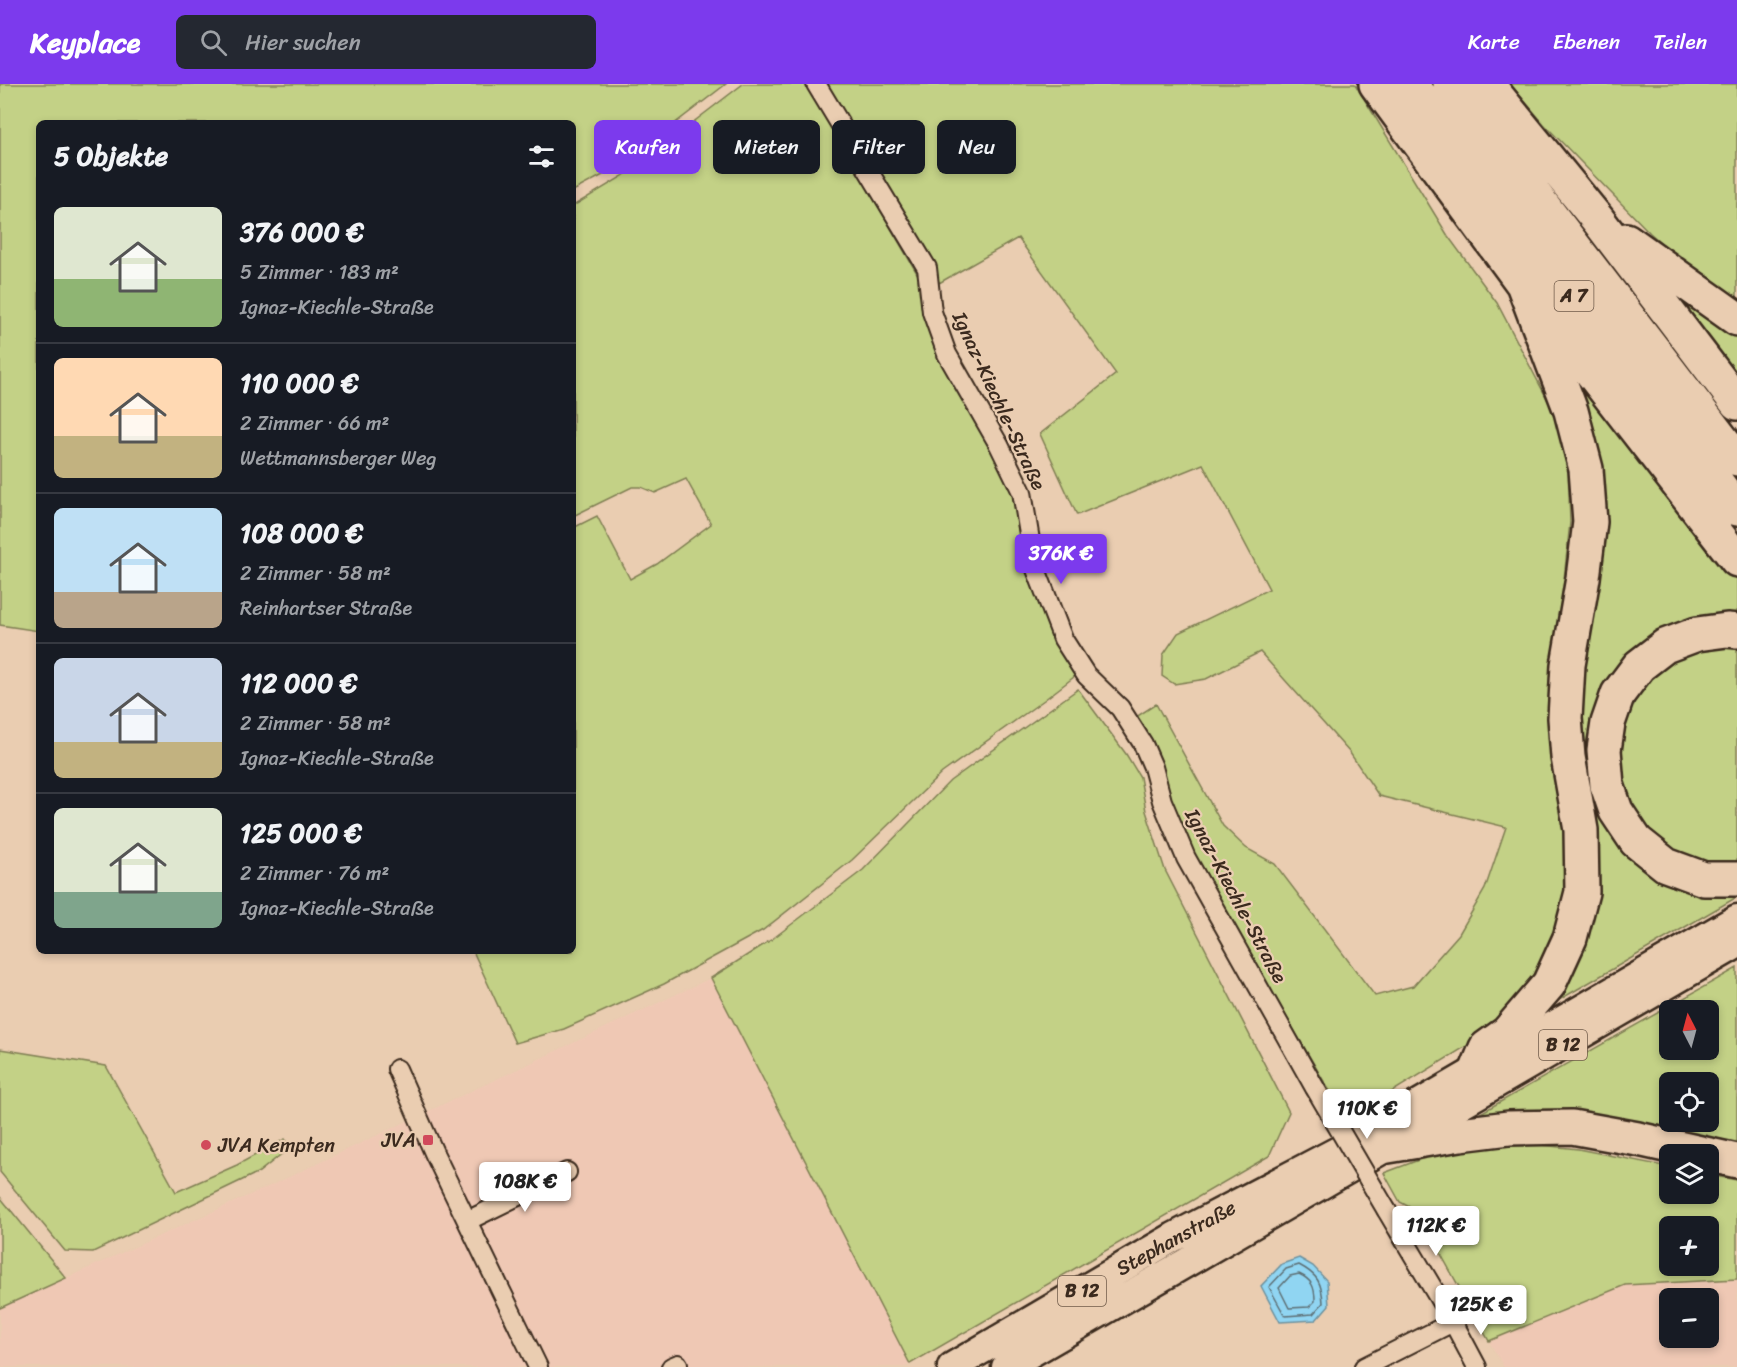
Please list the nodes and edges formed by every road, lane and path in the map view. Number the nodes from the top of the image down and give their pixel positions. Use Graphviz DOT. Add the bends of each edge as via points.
graph roads {
  1 [pos="816,84"];
  2 [pos="1376,84"];
  3 [pos="1412,84"];
  4 [pos="1450,84"];
  5 [pos="1487,84"];
  6 [pos="1598,220"];
  7 [pos="1523,284"];
  8 [pos="1737,319"];
  9 [pos="1737,403"];
  10 [pos="1737,459"];
  11 [pos="1737,509"];
  12 [pos="1737,560"];
  13 [pos="1737,631"];
  14 [pos="1737,879"];
  15 [pos="1737,919"];
  16 [pos="1737,944"];
  17 [pos="397,1069"];
  18 [pos="1477,1070"];
  19 [pos="1388,1146"];
  20 [pos="1737,1161"];
  21 [pos="567,1172"];
  22 [pos="467,1221"];
  23 [pos="1453,1322"];
  24 [pos="1055,1339"];
  25 [pos="1000,1360"];
  26 [pos="538,1367"];
  27 [pos="952,1367"];
  28 [pos="1042,1367"];
  29 [pos="1364,1367"];
  30 [pos="1477,1367"];
  1 -- 23 [label="street, Ignaz-Kiechle-Straße, bridge" via="927,268 932,312 947,354 1022,492 1034,564 1063,639 1086,675 1120,708 1143,744 1186,858"];
  2 -- 7 [label="highway"];
  3 -- 11 [label="highway, A 7"];
  4 -- 10 [label="highway, A 7"];
  5 -- 6 [label="highway"];
  6 -- 8 [label="highway"];
  6 -- 9 [label="highway"];
  7 -- 12 [label="highway"];
  7 -- 18 [label="highway" via="1571,411 1586,469 1590,522 1568,665 1565,718 1581,830 1582,892 1570,938 1549,984 1506,1033 1486,1048"];
  13 -- 14 [label="highway" via="1697,634 1665,646 1640,666 1618,694 1604,750 1607,785 1616,811 1636,841 1666,865 1704,879"];
  15 -- 18 [label="main road, B 12"];
  16 -- 19 [label="main road, B 12"];
  17 -- 22 [label="street"];
  18 -- 25 [label="main road, Stephanstraße / B 12" via="1340,1150 1174,1237"];
  19 -- 20 [label="highway" via="1509,1128 1572,1128"];
  19 -- 24 [label="main road, Stephanstraße / B 12"];
  21 -- 22 [label="street"];
  22 -- 26 [label="street"];
  23 -- 29 [label="street"];
  23 -- 30 [label="street"];
  24 -- 25 [label="main road, Stephanstraße / B 12"];
  24 -- 28 [label="main road"];
  25 -- 27 [label="main road, Stephanstraße / B 12"];
}
